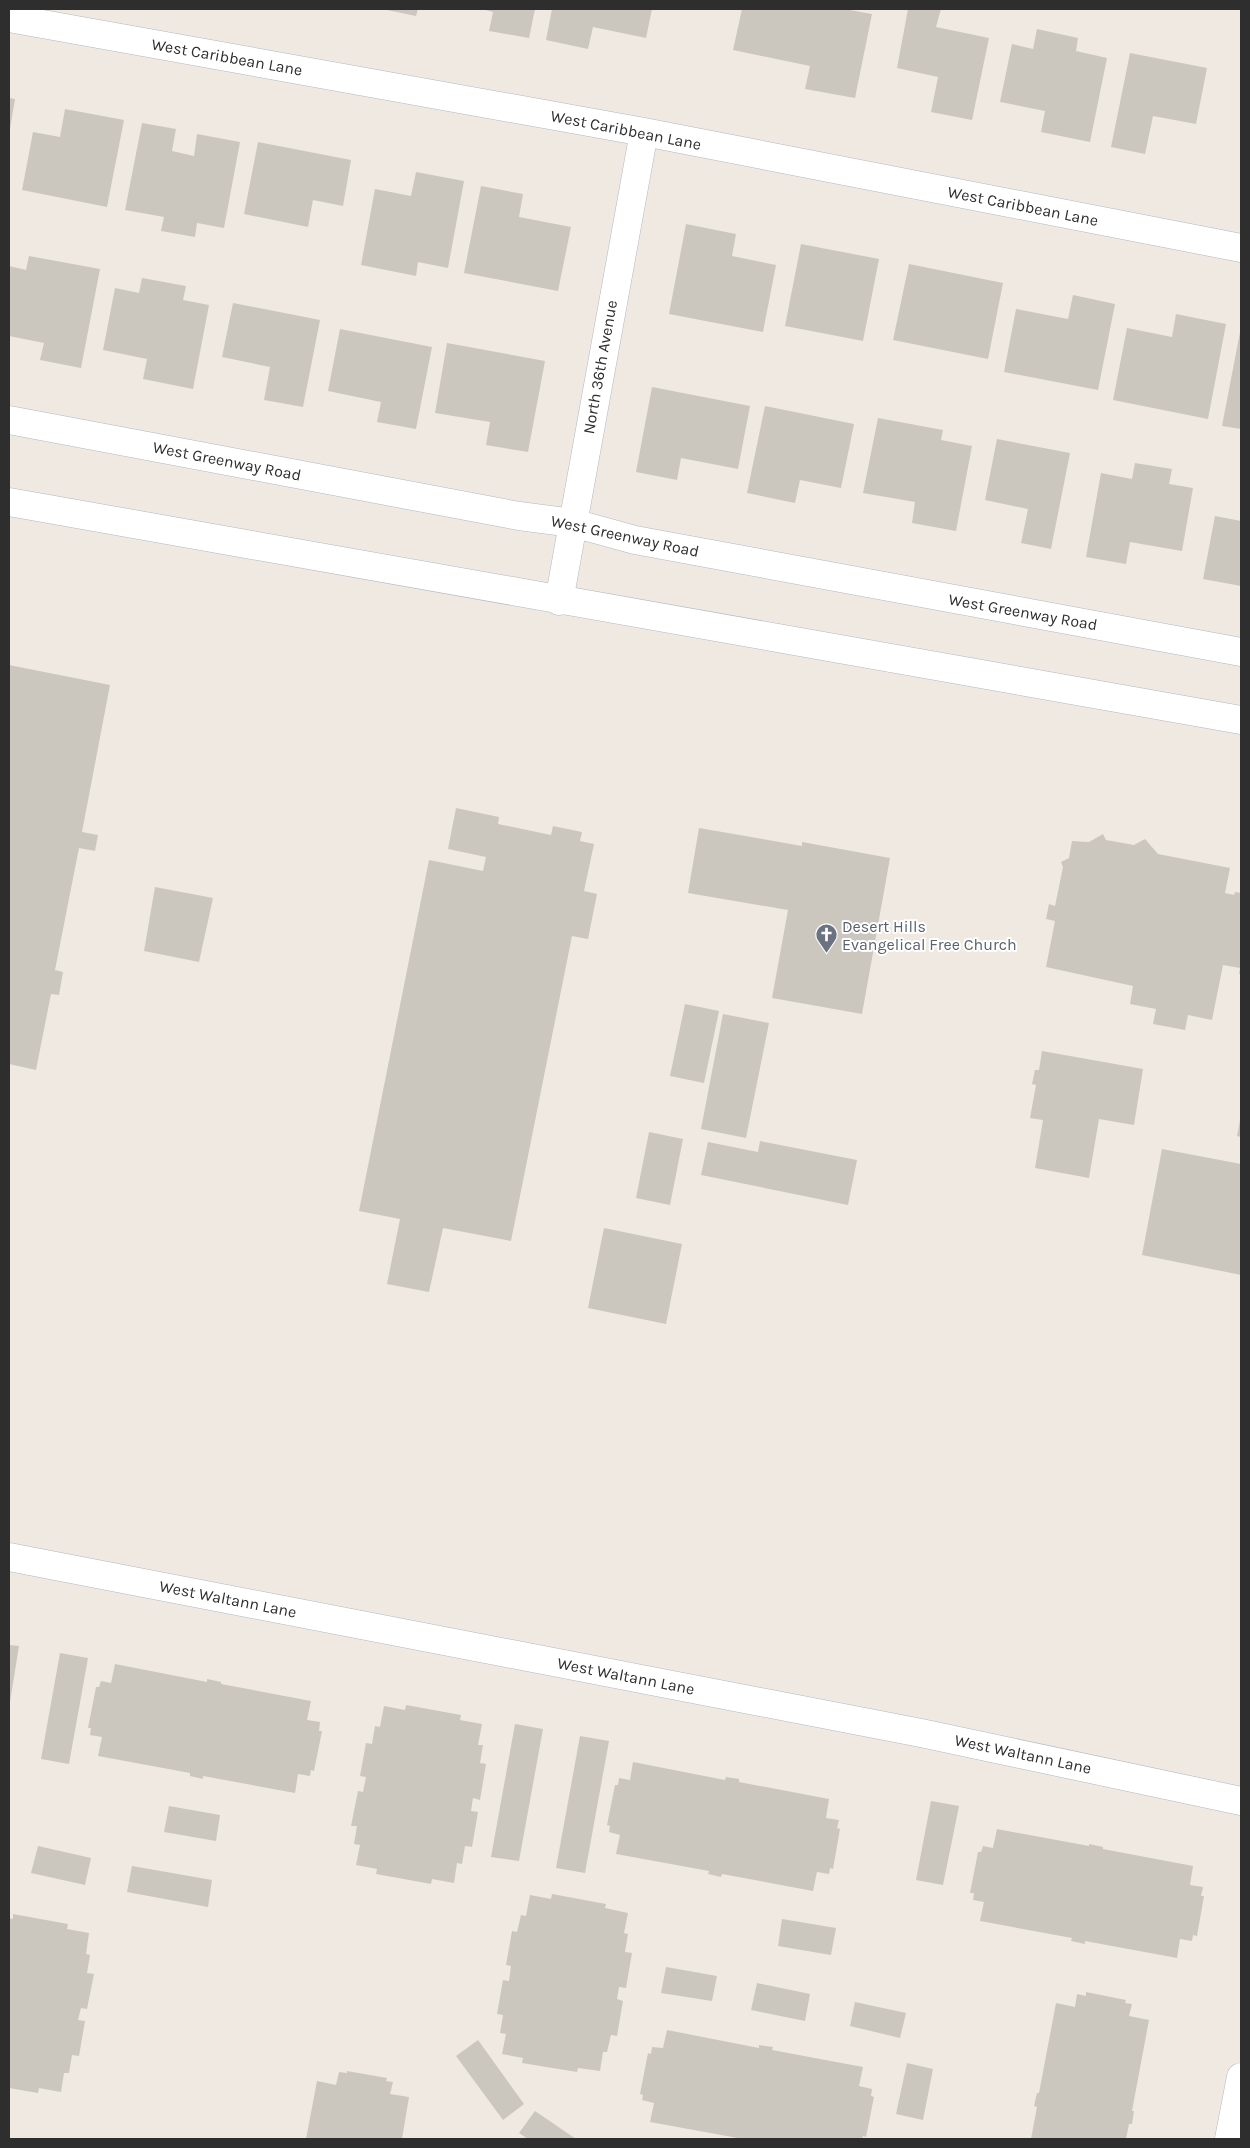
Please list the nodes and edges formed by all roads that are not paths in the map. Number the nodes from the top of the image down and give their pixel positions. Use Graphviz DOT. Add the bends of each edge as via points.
graph roads {
  1 [pos="9,18"];
  2 [pos="644,132"];
  3 [pos="1241,248"];
  4 [pos="9,420"];
  5 [pos="9,502"];
  6 [pos="572,523"];
  7 [pos="559,601"];
  8 [pos="1241,652"];
  9 [pos="1241,720"];
  10 [pos="9,1557"];
  11 [pos="1241,1801"];
  12 [pos="1241,2077"];
  13 [pos="1229,2139"];
  1 -- 2 [label="street, West Caribbean Lane"];
  2 -- 3 [label="street, West Caribbean Lane"];
  2 -- 6 [label="street, North 36th Avenue"];
  4 -- 6 [label="street, West Greenway Road"];
  5 -- 7 [label="street"];
  6 -- 7 [label="street, North 36th Avenue"];
  6 -- 8 [label="street, West Greenway Road" via="635,540"];
  7 -- 9 [label="street"];
  10 -- 11 [label="street, West Waltann Lane" via="921,1733"];
  12 -- 13 [label="street"];
}
